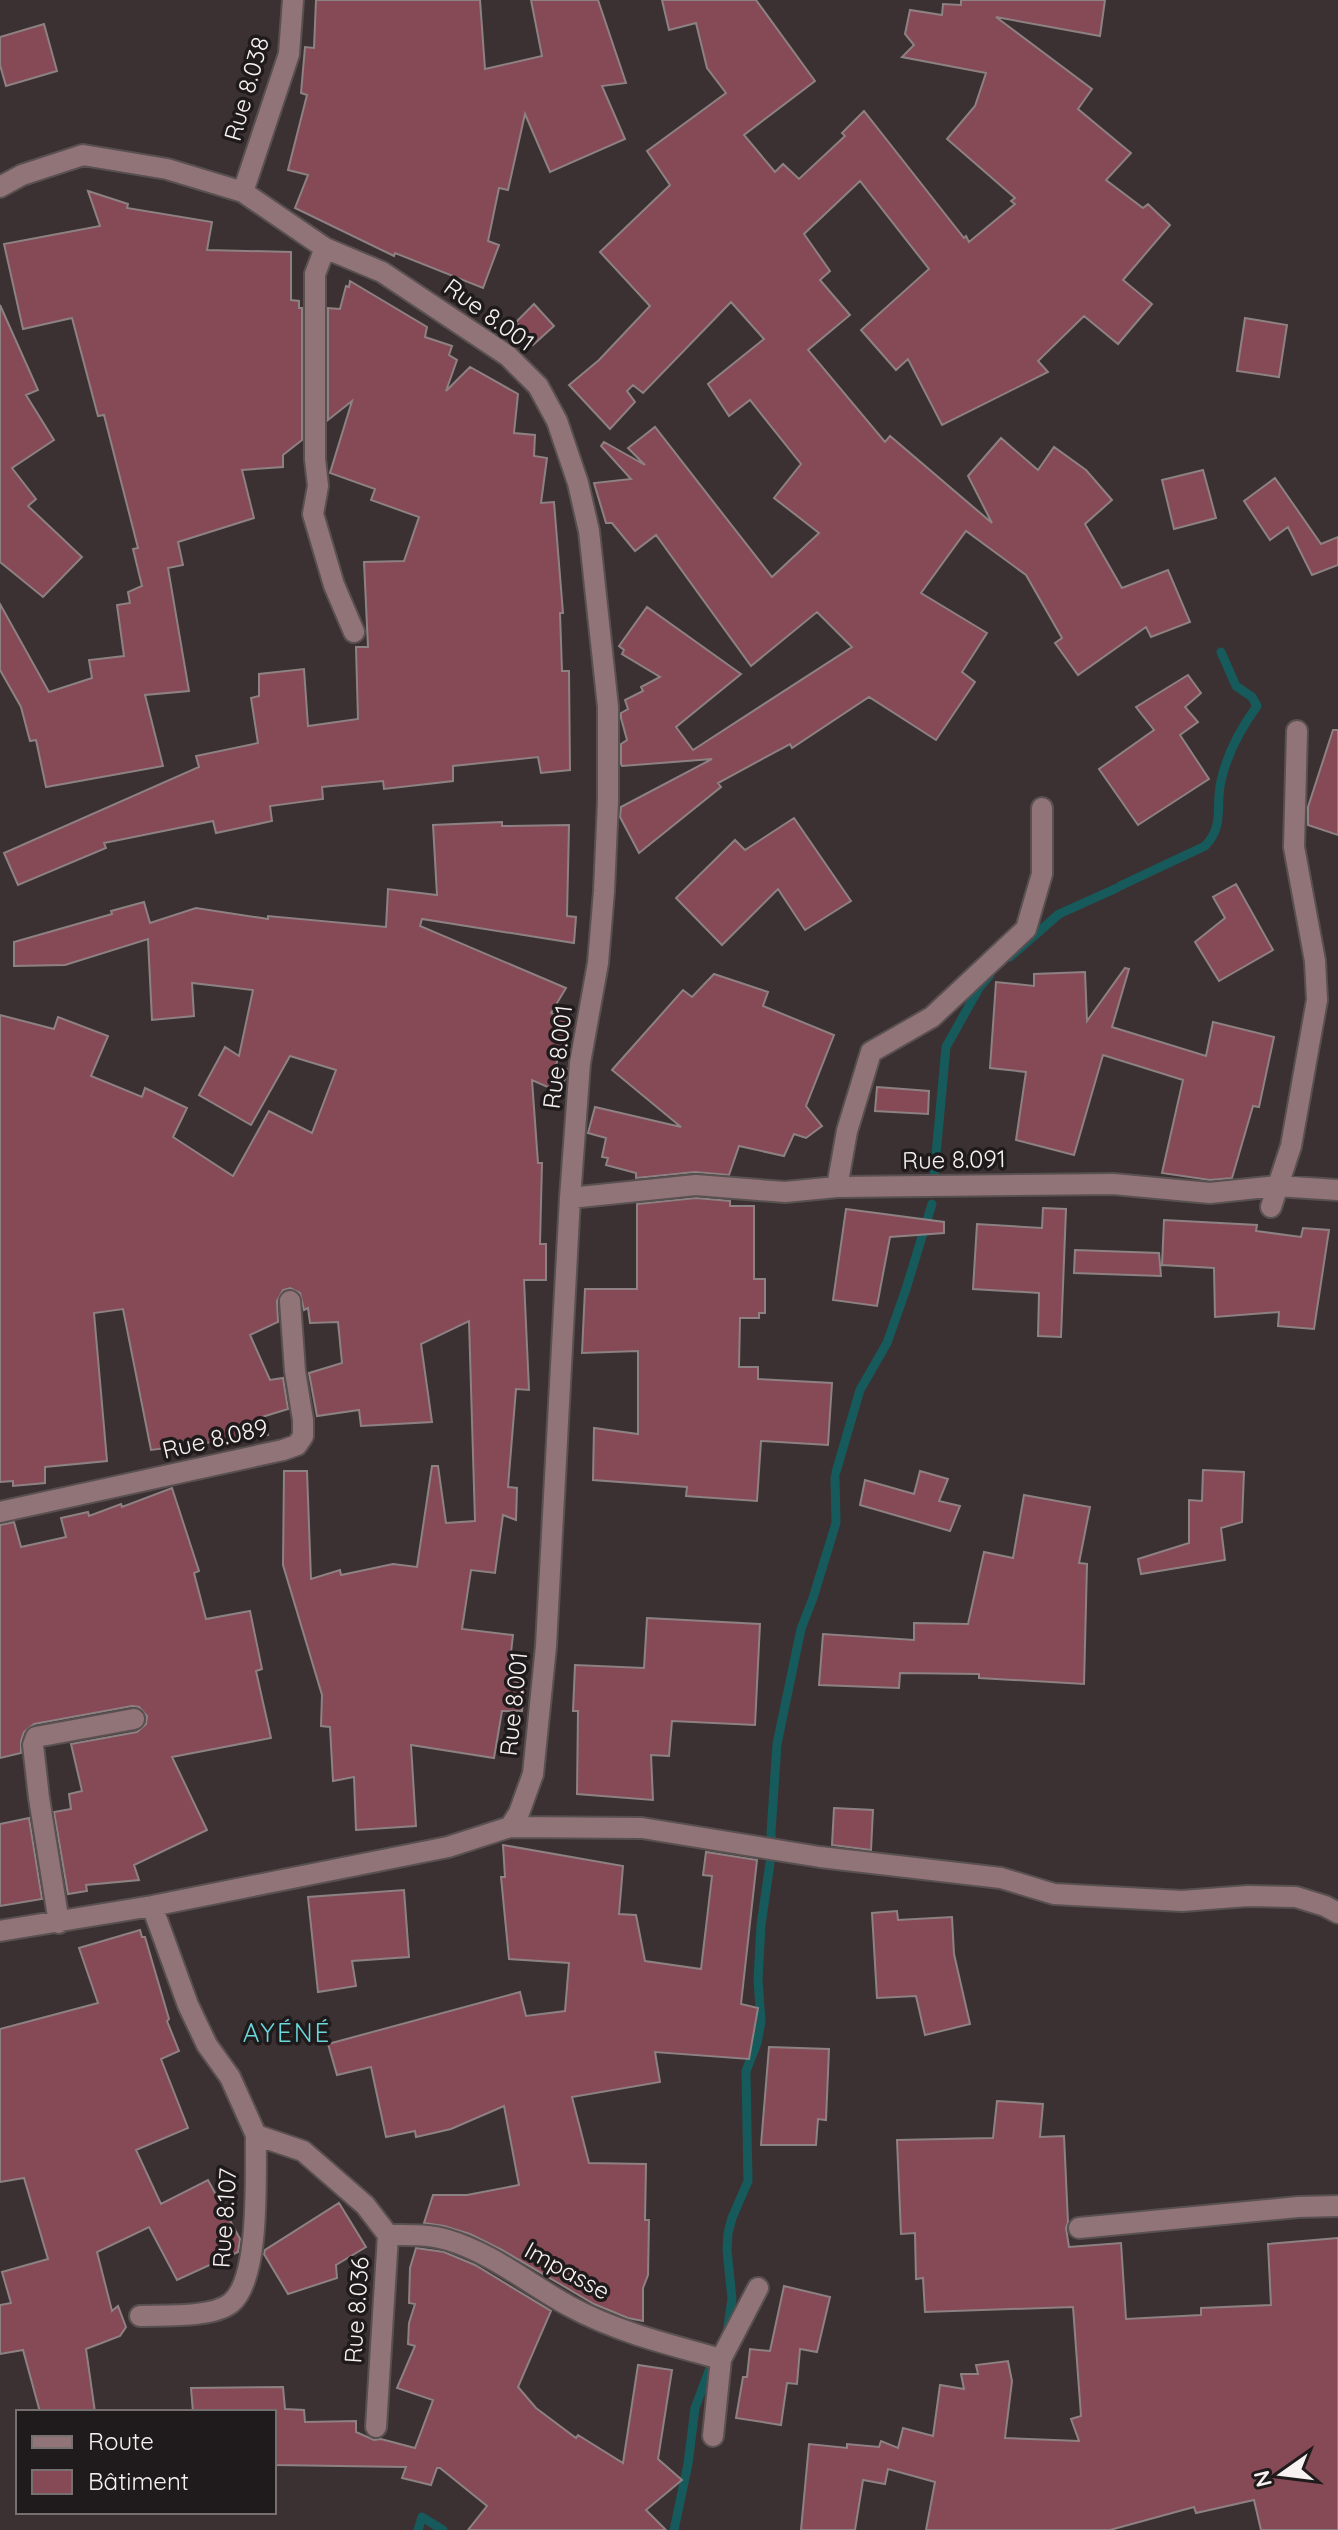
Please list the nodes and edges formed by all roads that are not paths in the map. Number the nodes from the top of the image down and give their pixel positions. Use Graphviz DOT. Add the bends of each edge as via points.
graph roads {
  1 [pos="293,0"];
  2 [pos="0,187"];
  3 [pos="243,192"];
  4 [pos="325,248"];
  5 [pos="354,632"];
  6 [pos="1297,731"];
  7 [pos="1042,808"];
  8 [pos="1277,1186"];
  9 [pos="837,1187"];
  10 [pos="1338,1190"];
  11 [pos="570,1198"];
  12 [pos="1271,1207"];
  13 [pos="290,1301"];
  14 [pos="0,1512"];
  15 [pos="134,1719"];
  16 [pos="510,1827"];
  17 [pos="152,1906"];
  18 [pos="1338,1913"];
  19 [pos="59,1923"];
  20 [pos="0,1931"];
  21 [pos="256,2135"];
  22 [pos="1338,2206"];
  23 [pos="1079,2228"];
  24 [pos="388,2235"];
  25 [pos="758,2288"];
  26 [pos="140,2316"];
  27 [pos="721,2359"];
  28 [pos="376,2427"];
  29 [pos="713,2436"];
  1 -- 3 [label="street, Rue 8.038" via="289,54"];
  2 -- 3 [label="street, Rue 8.001" via="83,155 167,169"];
  3 -- 4 [label="street, Rue 8.001"];
  4 -- 5 [label="street" via="315,274 318,486 313,514"];
  4 -- 11 [label="street, Rue 8.001" via="382,272 508,356 538,386 557,421 578,483 589,531 608,707 608,801 598,963 580,1063"];
  6 -- 8 [label="street" via="1294,847 1317,1000 1291,1146"];
  7 -- 9 [label="street" via="1042,874 1026,929 932,1017 871,1052"];
  8 -- 9 [label="street, Rue 8.091" via="1210,1193 1113,1184"];
  8 -- 10 [label="street, Rue 8.091"];
  8 -- 12 [label="street"];
  9 -- 11 [label="street, Rue 8.091" via="785,1192 696,1185"];
  11 -- 16 [label="street, Rue 8.001" via="545,1660 533,1774"];
  13 -- 14 [label="street, Rue 8.089" via="303,1420 297,1445"];
  15 -- 19 [label="street" via="36,1737 33,1745"];
  16 -- 17 [label="street" via="448,1847"];
  16 -- 18 [label="street" via="642,1828 820,1857 1001,1878 1054,1894 1182,1901 1296,1897"];
  17 -- 19 [label="street"];
  17 -- 21 [label="street" via="188,2005"];
  19 -- 20 [label="street"];
  21 -- 24 [label="street, Rue 8.036" via="303,2151 365,2205"];
  21 -- 26 [label="street, Rue 8.107" via="254,2233 247,2280 231,2303 206,2312"];
  22 -- 23 [label="street"];
  24 -- 27 [label="street, Impasse" via="446,2239 487,2256 572,2308"];
  24 -- 28 [label="street, Rue 8.036"];
  25 -- 27 [label="street"];
  27 -- 29 [label="street"];
}
